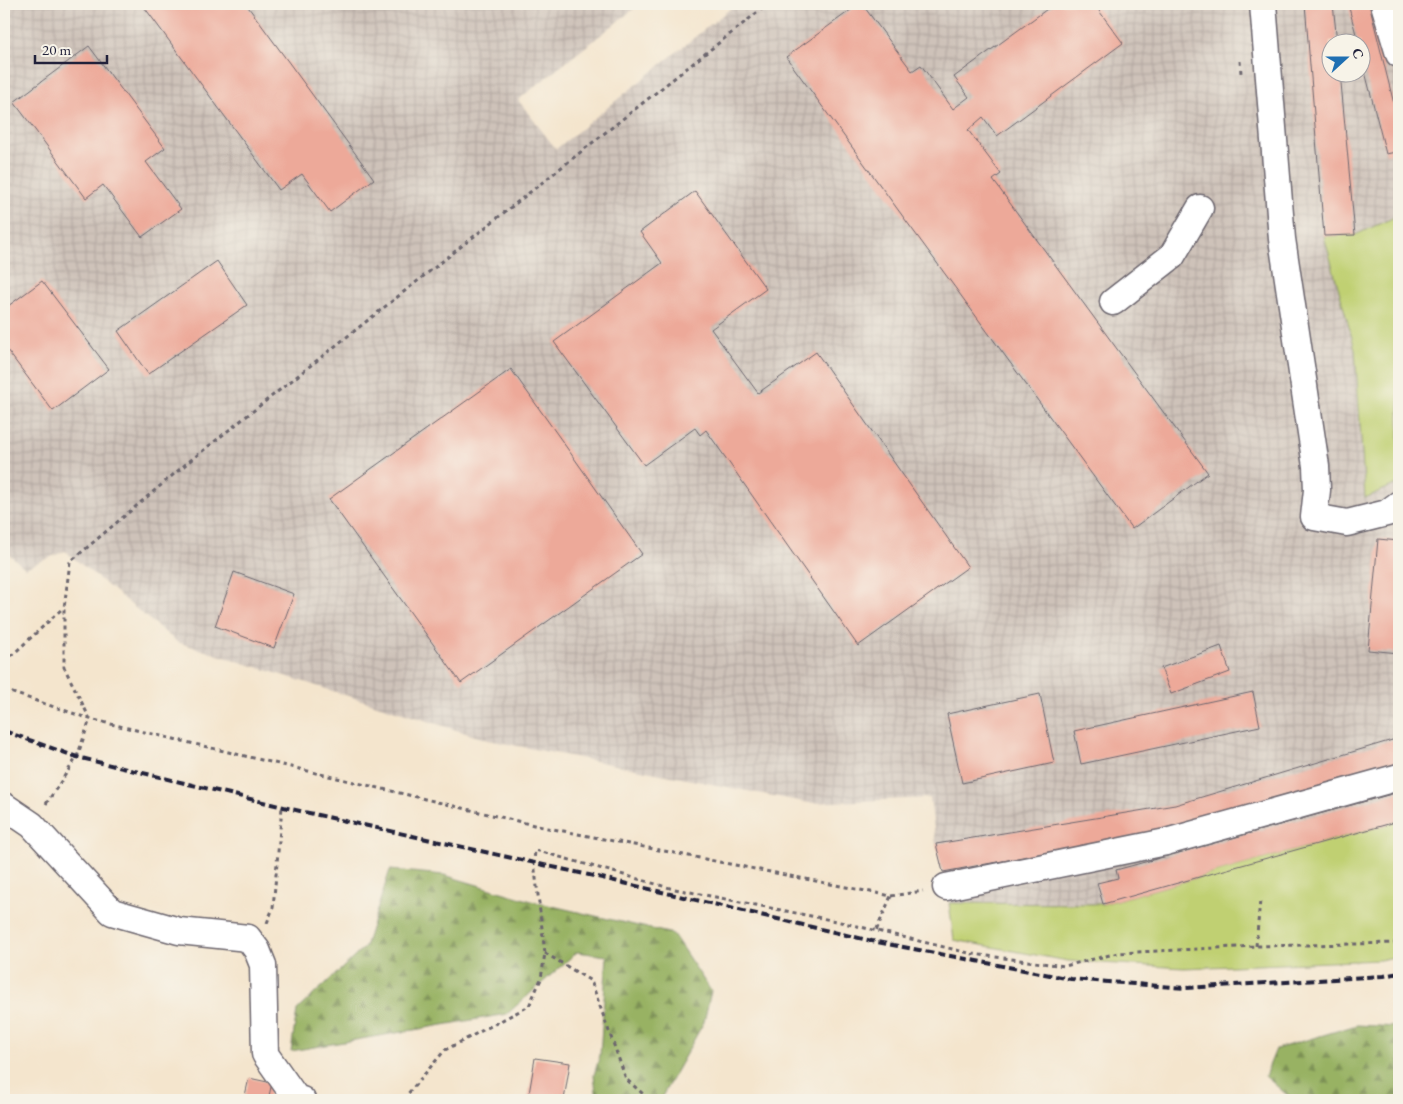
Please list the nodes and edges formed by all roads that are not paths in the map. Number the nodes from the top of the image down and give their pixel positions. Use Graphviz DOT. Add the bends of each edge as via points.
graph roads {
  1 [pos="1263,4"];
  2 [pos="1384,4"];
  3 [pos="1399,54"];
  4 [pos="1200,208"];
  5 [pos="1113,302"];
  6 [pos="1399,504"];
  7 [pos="1399,777"];
  8 [pos="4,806"];
  9 [pos="946,887"];
  10 [pos="302,1100"];
  1 -- 6 [label="street" via="1282,239 1316,466 1314,517 1347,523 1387,513"];
  2 -- 3 [label="street"];
  4 -- 5 [label="street" via="1172,256"];
  7 -- 9 [label="street" via="1166,842"];
  8 -- 10 [label="street" via="32,825 112,912 179,931 248,938 263,965 265,1054 296,1098"];
}
